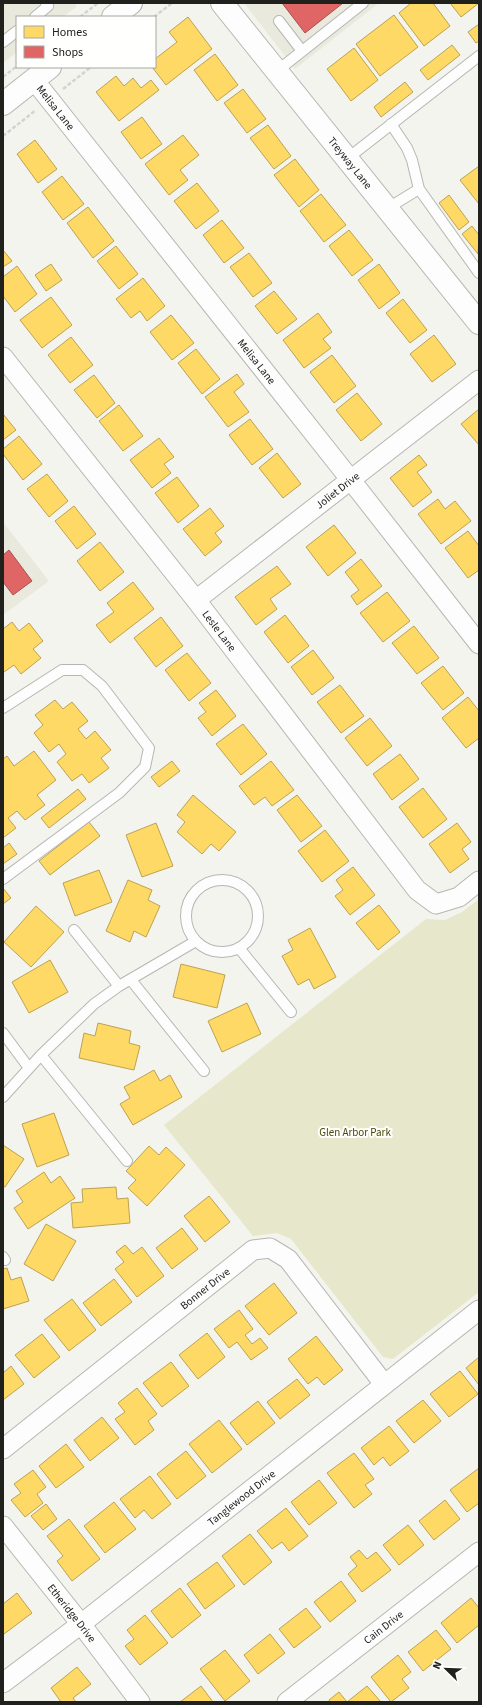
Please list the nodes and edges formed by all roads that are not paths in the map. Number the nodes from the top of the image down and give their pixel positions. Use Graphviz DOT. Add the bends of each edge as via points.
graph roads {
  1 [pos="46,3"];
  2 [pos="131,3"];
  3 [pos="363,3"];
  4 [pos="229,8"];
  5 [pos="36,16"];
  6 [pos="114,16"];
  7 [pos="280,21"];
  8 [pos="16,32"];
  9 [pos="3,42"];
  10 [pos="302,51"];
  11 [pos="479,56"];
  12 [pos="278,71"];
  13 [pos="42,73"];
  14 [pos="3,104"];
  15 [pos="391,124"];
  16 [pos="348,158"];
  17 [pos="420,189"];
  18 [pos="388,208"];
  19 [pos="479,273"];
  20 [pos="479,322"];
  21 [pos="3,357"];
  22 [pos="479,380"];
  23 [pos="350,479"];
  24 [pos="196,600"];
  25 [pos="479,644"];
  26 [pos="3,708"];
  27 [pos="3,879"];
  28 [pos="479,882"];
  29 [pos="74,930"];
  30 [pos="196,941"];
  31 [pos="239,948"];
  32 [pos="131,980"];
  33 [pos="119,986"];
  34 [pos="291,1012"];
  35 [pos="3,1033"];
  36 [pos="41,1055"];
  37 [pos="28,1068"];
  38 [pos="204,1071"];
  39 [pos="3,1097"];
  40 [pos="126,1161"];
  41 [pos="479,1310"];
  42 [pos="384,1384"];
  43 [pos="3,1449"];
  44 [pos="3,1526"];
  45 [pos="479,1552"];
  46 [pos="81,1624"];
  47 [pos="3,1684"];
  48 [pos="140,1702"];
  49 [pos="287,1702"];
  1 -- 5 [label="lane" via="48,6"];
  2 -- 6 [label="street"];
  3 -- 10 [label="lane"];
  4 -- 12 [label="street, Treyway Lane"];
  7 -- 10 [label="lane"];
  8 -- 9 [label="lane"];
  10 -- 12 [label="lane"];
  11 -- 15 [label="lane"];
  12 -- 16 [label="street, Treyway Lane"];
  13 -- 14 [label="street"];
  13 -- 23 [label="street, Melisa Lane"];
  15 -- 16 [label="lane"];
  15 -- 17 [label="lane" via="410,154"];
  16 -- 18 [label="street, Treyway Lane"];
  17 -- 18 [label="lane"];
  17 -- 19 [label="lane"];
  18 -- 20 [label="street, Treyway Lane"];
  21 -- 24 [label="street, Lesle Lane"];
  22 -- 23 [label="street, Joliet Drive"];
  23 -- 24 [label="street, Joliet Drive"];
  23 -- 25 [label="street, Melisa Lane"];
  24 -- 28 [label="street, Lesle Lane" via="417,890 436,904 459,897"];
  26 -- 27 [label="lane" via="62,670 83,670 102,686 149,748 145,767 119,793"];
  29 -- 33 [label="lane"];
  30 -- 31 [label="lane" via="203,947 216,951"];
  30 -- 31 [label="lane" via="186,922 186,912 192,897 202,886 212,881 233,881 250,893 258,912 254,933"];
  30 -- 32 [label="lane"];
  31 -- 34 [label="lane"];
  32 -- 33 [label="lane"];
  32 -- 38 [label="lane"];
  33 -- 36 [label="lane" via="94,1004"];
  35 -- 37 [label="lane"];
  36 -- 37 [label="lane"];
  36 -- 40 [label="lane"];
  37 -- 39 [label="lane"];
  41 -- 42 [label="street, Tanglewood Drive"];
  42 -- 43 [label="street, Bonner Drive" via="288,1259 270,1248 253,1250"];
  42 -- 46 [label="street, Tanglewood Drive"];
  44 -- 46 [label="street, Etheridge Drive"];
  45 -- 49 [label="street, Cain Drive"];
  46 -- 47 [label="street, Tanglewood Drive"];
  46 -- 48 [label="street, Etheridge Drive"];
}
